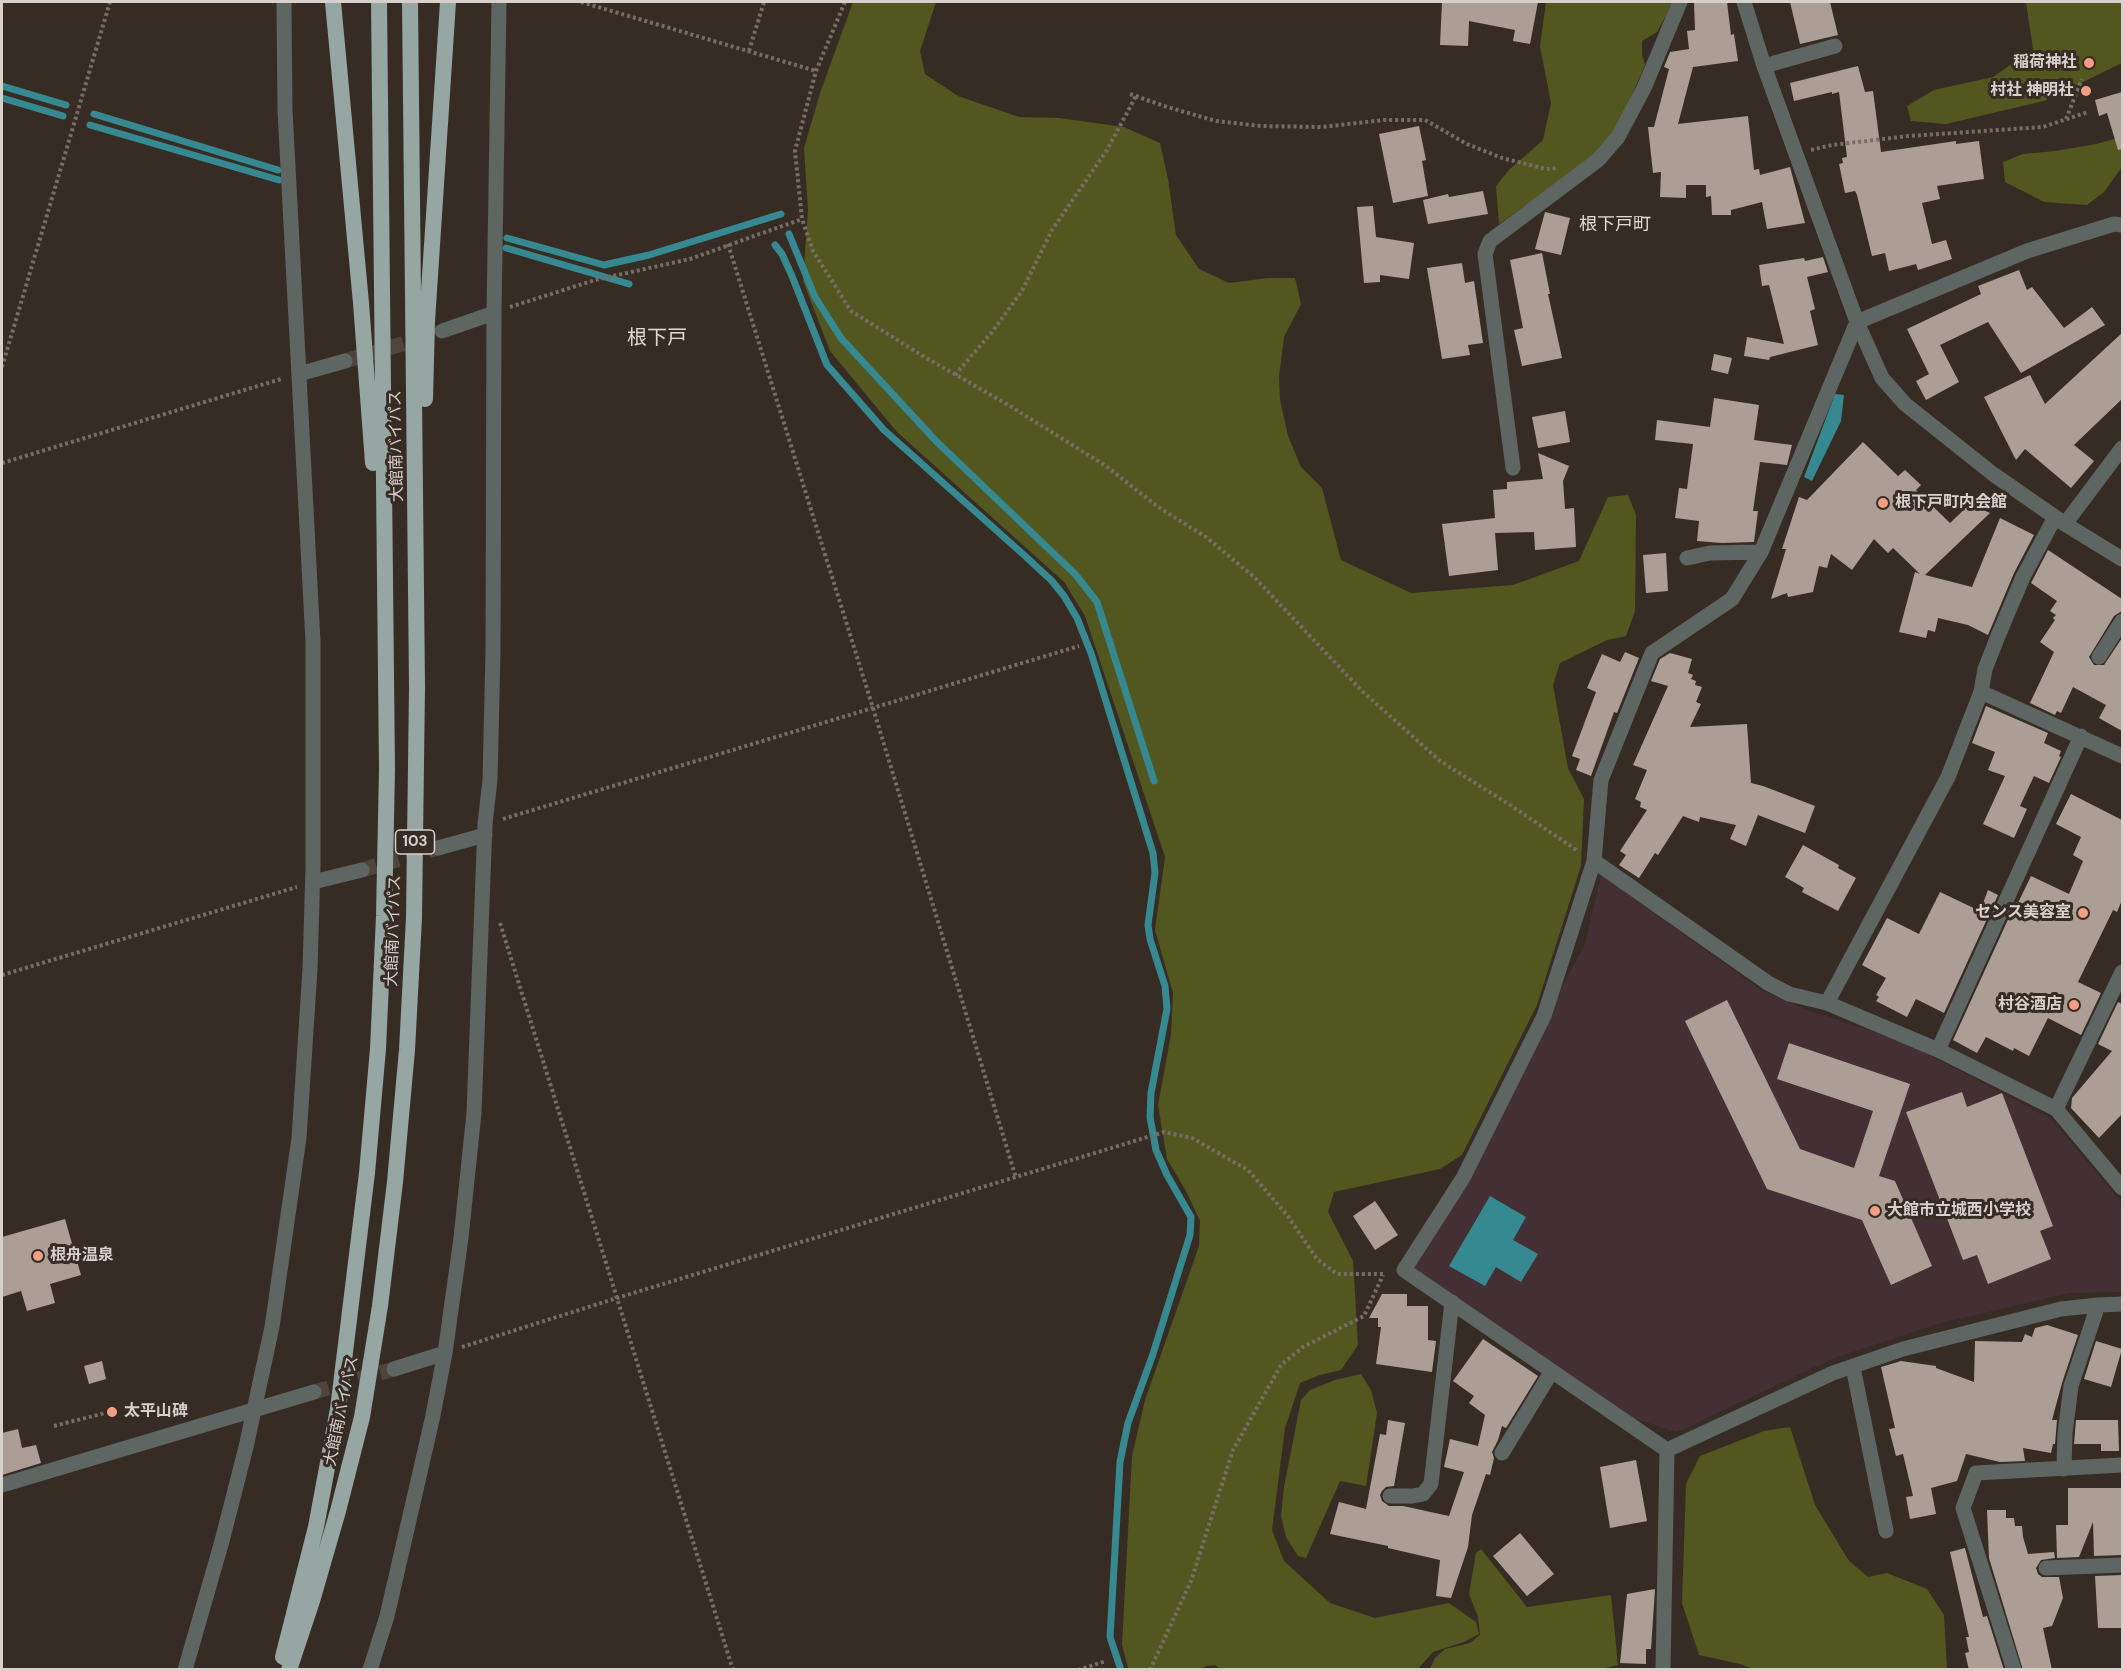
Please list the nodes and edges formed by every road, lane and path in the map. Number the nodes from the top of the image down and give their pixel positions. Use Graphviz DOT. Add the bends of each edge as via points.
graph roads {
  1 [pos="111,2"];
  2 [pos="284,2"];
  3 [pos="333,2"];
  4 [pos="379,2"];
  5 [pos="410,2"];
  6 [pos="448,2"];
  7 [pos="499,2"];
  8 [pos="581,2"];
  9 [pos="764,2"];
  10 [pos="845,2"];
  11 [pos="1680,2"];
  12 [pos="1744,2"];
  13 [pos="1835,46"];
  14 [pos="749,51"];
  15 [pos="1764,66"];
  16 [pos="816,71"];
  17 [pos="2082,79"];
  18 [pos="1130,93"];
  19 [pos="1136,96"];
  20 [pos="2088,112"];
  21 [pos="2066,119"];
  22 [pos="1795,153"];
  23 [pos="1588,168"];
  24 [pos="802,219"];
  25 [pos="2122,225"];
  26 [pos="728,244"];
  27 [pos="495,313"];
  28 [pos="1857,322"];
  29 [pos="442,331"];
  30 [pos="345,361"];
  31 [pos="2,367"];
  32 [pos="299,374"];
  33 [pos="955,375"];
  34 [pos="2122,448"];
  35 [pos="2,463"];
  36 [pos="1513,468"];
  37 [pos="2060,520"];
  38 [pos="1761,552"];
  39 [pos="1687,558"];
  40 [pos="2122,559"];
  41 [pos="384,616"];
  42 [pos="2122,621"];
  43 [pos="1079,646"];
  44 [pos="2099,657"];
  45 [pos="417,687"];
  46 [pos="1981,692"];
  47 [pos="873,708"];
  48 [pos="2081,736"];
  49 [pos="2122,756"];
  50 [pos="485,830"];
  51 [pos="438,848"];
  52 [pos="1593,861"];
  53 [pos="362,870"];
  54 [pos="313,882"];
  55 [pos="499,918"];
  56 [pos="2122,972"];
  57 [pos="2,975"];
  58 [pos="1827,1003"];
  59 [pos="1938,1050"];
  60 [pos="2056,1109"];
  61 [pos="1016,1178"];
  62 [pos="2122,1188"];
  63 [pos="1404,1270"];
  64 [pos="1383,1274"];
  65 [pos="617,1298"];
  66 [pos="1452,1302"];
  67 [pos="2122,1304"];
  68 [pos="2098,1305"];
  69 [pos="444,1353"];
  70 [pos="1853,1367"];
  71 [pos="394,1369"];
  72 [pos="1552,1371"];
  73 [pos="314,1392"];
  74 [pos="254,1410"];
  75 [pos="105,1413"];
  76 [pos="54,1426"];
  77 [pos="1667,1450"];
  78 [pos="1502,1454"];
  79 [pos="2122,1465"];
  80 [pos="2064,1469"];
  81 [pos="2,1485"];
  82 [pos="1390,1496"];
  83 [pos="1886,1531"];
  84 [pos="2122,1565"];
  85 [pos="2046,1568"];
  86 [pos="1106,1661"];
  87 [pos="185,1670"];
  88 [pos="280,1670"];
  89 [pos="289,1670"];
  90 [pos="370,1670"];
  91 [pos="733,1670"];
  92 [pos="1078,1670"];
  93 [pos="1150,1670"];
  94 [pos="1663,1670"];
  95 [pos="2014,1670"];
  1 -- 31 [label="path"];
  2 -- 32 [label="street" via="285,110"];
  3 -- 41 [label="highway"];
  4 -- 41 [label="highway, 大館南バイパス / 103"];
  5 -- 45 [label="highway, 大館南バイパス / 103"];
  6 -- 45 [label="highway" via="427,321"];
  7 -- 27 [label="street"];
  8 -- 14 [label="path"];
  9 -- 14 [label="path"];
  10 -- 16 [label="path"];
  11 -- 23 [label="street" via="1644,88 1618,137"];
  12 -- 15 [label="street"];
  13 -- 15 [label="street"];
  14 -- 16 [label="path"];
  15 -- 22 [label="street"];
  16 -- 24 [label="path" via="795,151"];
  17 -- 21 [label="path"];
  18 -- 19 [label="path"];
  19 -- 23 [label="path" via="1216,121 1261,126 1323,127 1425,120 1467,144 1503,158 1546,169"];
  19 -- 33 [label="path" via="1107,150 1052,230 1022,291"];
  20 -- 21 [label="path"];
  21 -- 22 [label="path" via="2043,127 1909,136"];
  22 -- 28 [label="street"];
  23 -- 36 [label="street" via="1490,241 1485,254"];
  24 -- 26 [label="path"];
  24 -- 33 [label="path" via="813,251 851,311"];
  25 -- 28 [label="street" via="2114,224 2027,251"];
  26 -- 27 [label="path" via="690,259 595,280"];
  26 -- 47 [label="path"];
  27 -- 29 [label="street"];
  27 -- 50 [label="street" via="493,652"];
  28 -- 37 [label="street" via="1882,378 1905,404 1993,474"];
  28 -- 38 [label="street"];
  30 -- 32 [label="street"];
  32 -- 35 [label="path"];
  32 -- 54 [label="street" via="313,642"];
  33 -- 52 [label="path" via="1106,466 1158,507 1206,537 1254,577 1362,691 1440,761"];
  34 -- 37 [label="street"];
  37 -- 40 [label="street"];
  37 -- 46 [label="street" via="2023,577 1985,669"];
  38 -- 39 [label="street" via="1710,553"];
  38 -- 52 [label="street" via="1732,599 1652,652 1601,780"];
  41 -- 88 [label="highway, 大館南バイパス / 103" via="384,916 367,1173 338,1409 316,1527"];
  42 -- 44 [label="street"];
  43 -- 47 [label="path"];
  45 -- 89 [label="highway, 大館南バイパス / 103" via="414,918 407,1050 380,1306 356,1438 316,1590"];
  46 -- 48 [label="street"];
  46 -- 58 [label="street" via="1948,777"];
  47 -- 50 [label="path"];
  47 -- 61 [label="path"];
  48 -- 49 [label="street"];
  48 -- 59 [label="street"];
  50 -- 51 [label="street"];
  50 -- 69 [label="street" via="474,1113"];
  52 -- 58 [label="street" via="1768,983 1789,994"];
  52 -- 63 [label="street" via="1544,1016 1463,1178"];
  53 -- 54 [label="street"];
  54 -- 57 [label="path"];
  54 -- 74 [label="street" via="299,1138 272,1327"];
  55 -- 65 [label="path"];
  56 -- 60 [label="street"];
  58 -- 59 [label="street"];
  59 -- 60 [label="street"];
  60 -- 62 [label="street"];
  61 -- 64 [label="path" via="1164,1132 1192,1138 1248,1170 1287,1215 1317,1259 1337,1274"];
  61 -- 65 [label="path"];
  63 -- 64 [label="path"];
  63 -- 66 [label="street"];
  64 -- 93 [label="path" via="1364,1316 1303,1347 1281,1365 1233,1450 1191,1581"];
  65 -- 69 [label="path"];
  65 -- 91 [label="path"];
  66 -- 72 [label="street"];
  66 -- 82 [label="street" via="1431,1484 1423,1494"];
  67 -- 68 [label="street"];
  68 -- 70 [label="street" via="2049,1312 1903,1349"];
  68 -- 80 [label="street" via="2071,1386"];
  69 -- 71 [label="street"];
  69 -- 90 [label="street" via="387,1616"];
  70 -- 77 [label="street"];
  70 -- 83 [label="street"];
  72 -- 77 [label="street"];
  72 -- 78 [label="street"];
  73 -- 74 [label="street"];
  74 -- 81 [label="street"];
  74 -- 87 [label="street"];
  75 -- 76 [label="path"];
  77 -- 94 [label="street"];
  79 -- 80 [label="street"];
  80 -- 95 [label="street" via="1976,1473 1963,1508"];
  84 -- 85 [label="street"];
  86 -- 92 [label="path"];
}
